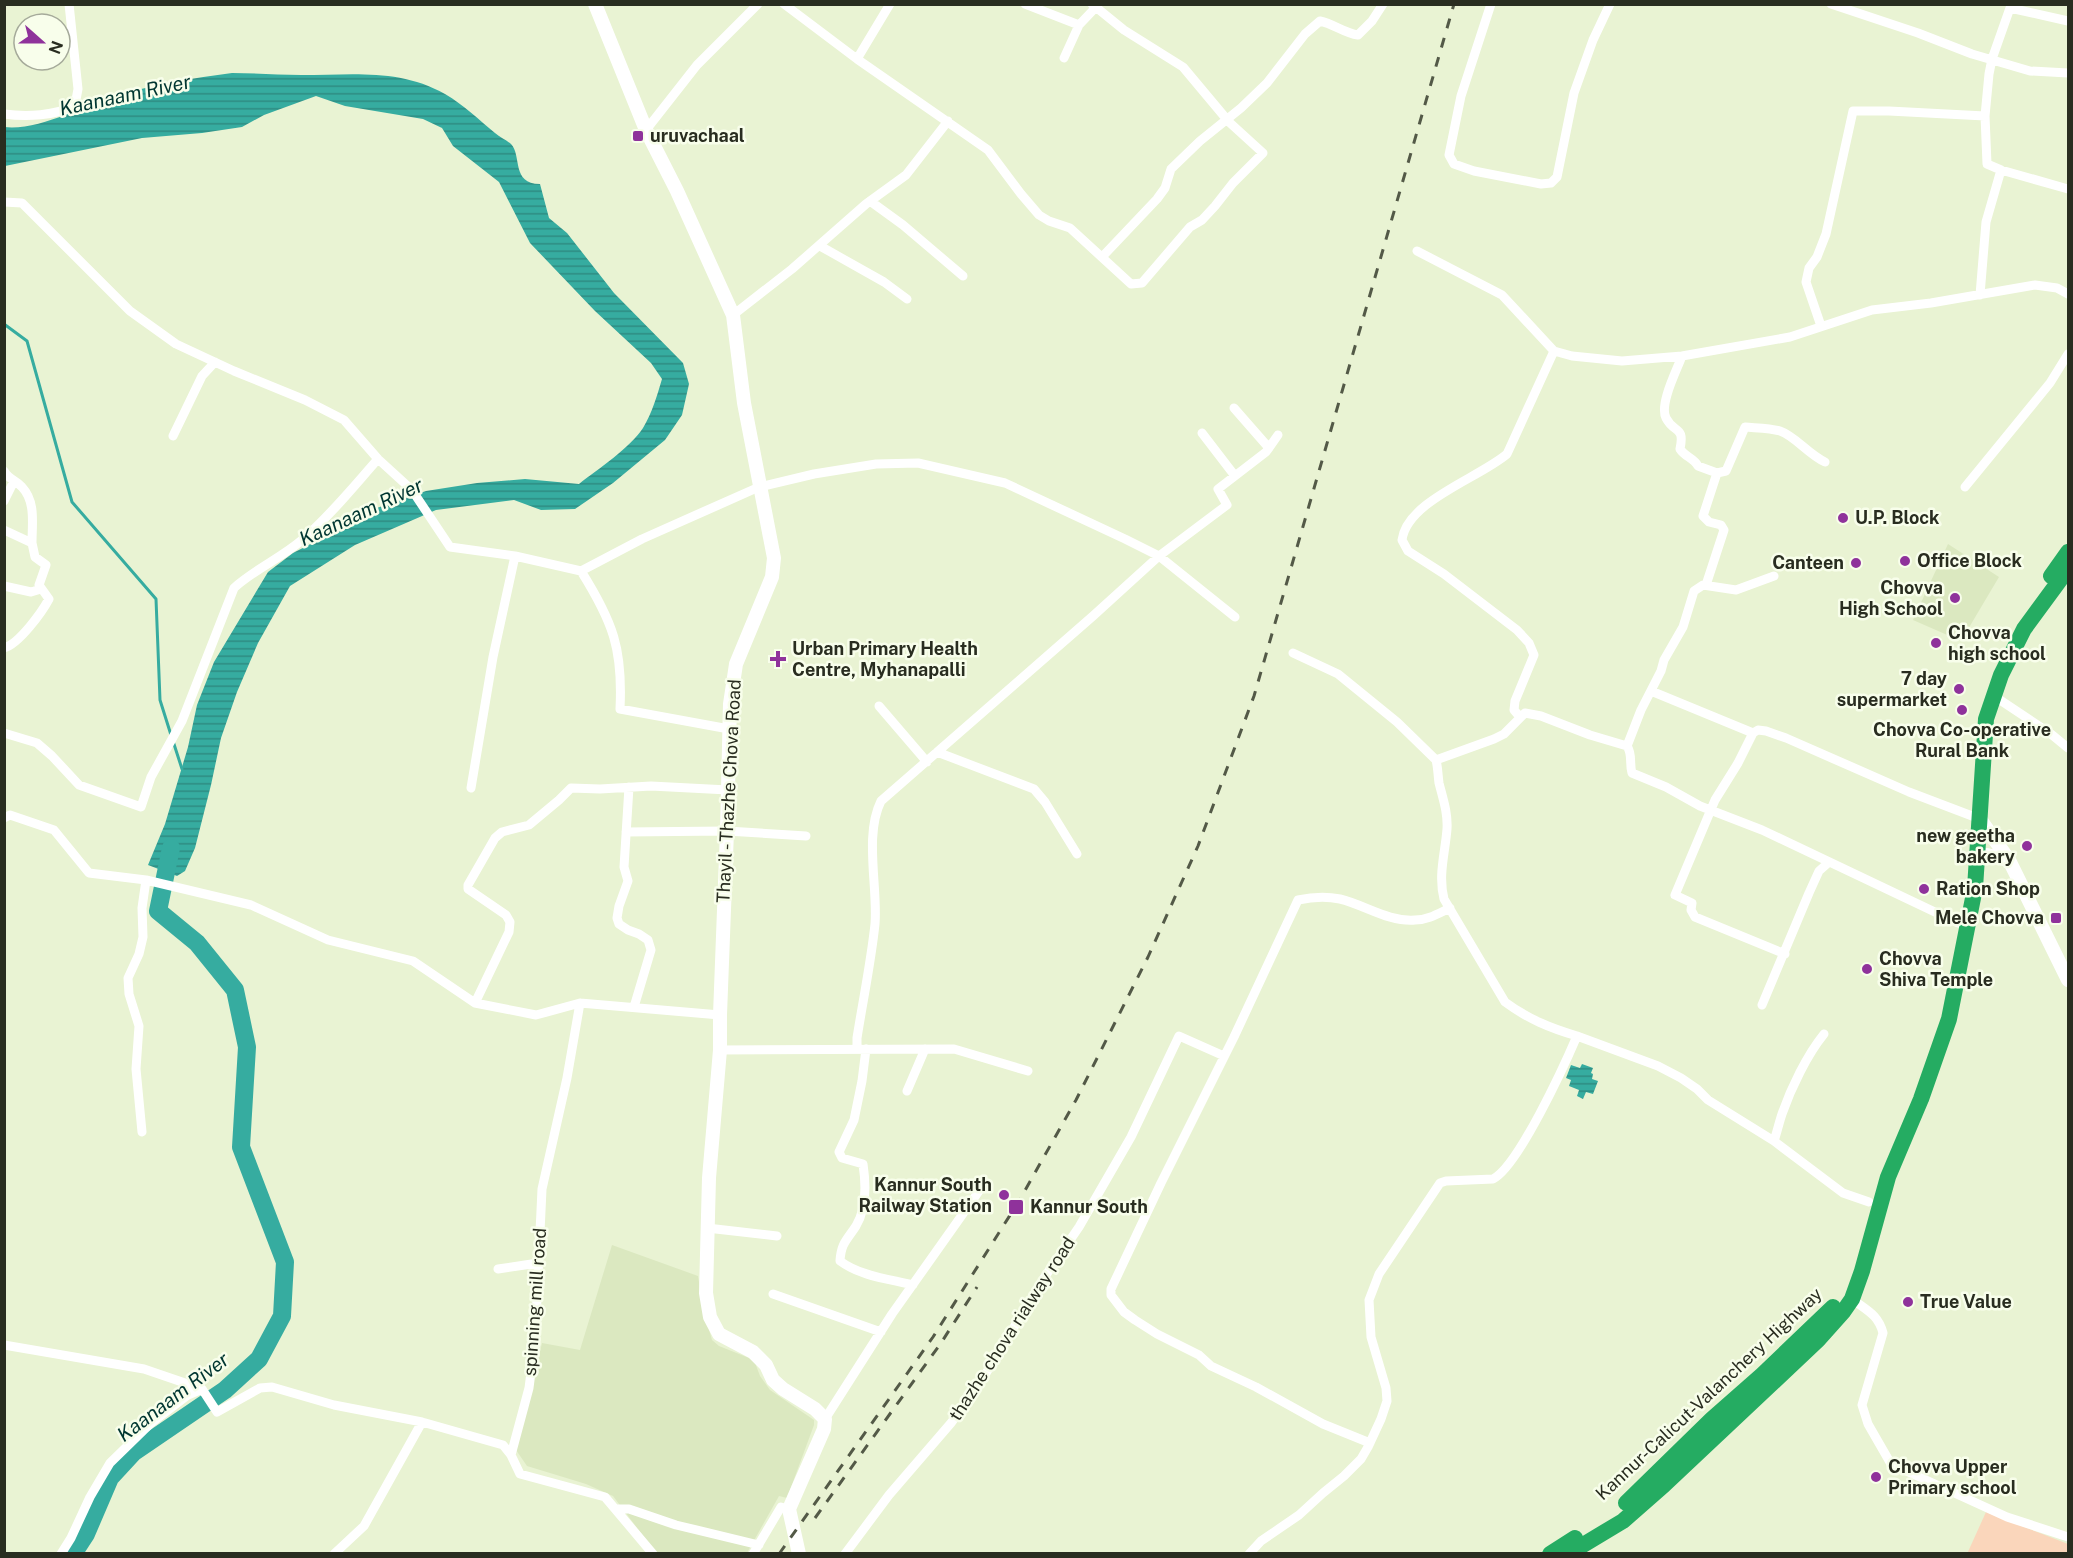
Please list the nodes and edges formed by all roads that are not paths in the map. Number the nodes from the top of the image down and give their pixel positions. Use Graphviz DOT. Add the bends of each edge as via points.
graph roads {
  1 [pos="69,4"];
  2 [pos="595,4"];
  3 [pos="758,4"];
  4 [pos="784,4"];
  5 [pos="890,4"];
  6 [pos="1025,4"];
  7 [pos="1383,4"];
  8 [pos="1491,4"];
  9 [pos="1610,4"];
  10 [pos="1832,4"];
  11 [pos="1095,6"];
  12 [pos="2068,21"];
  13 [pos="1079,25"];
  14 [pos="1064,57"];
  15 [pos="857,59"];
  16 [pos="1992,59"];
  17 [pos="2068,73"];
  18 [pos="4,114"];
  19 [pos="1984,116"];
  20 [pos="1226,120"];
  21 [pos="948,122"];
  22 [pos="646,130"];
  23 [pos="2001,171"];
  24 [pos="2068,189"];
  25 [pos="870,201"];
  26 [pos="4,202"];
  27 [pos="820,246"];
  28 [pos="1417,251"];
  29 [pos="1102,257"];
  30 [pos="963,276"];
  31 [pos="2068,294"];
  32 [pos="1980,295"];
  33 [pos="907,299"];
  34 [pos="733,315"];
  35 [pos="1821,326"];
  36 [pos="1554,351"];
  37 [pos="2068,354"];
  38 [pos="1682,356"];
  39 [pos="215,362"];
  40 [pos="1234,408"];
  41 [pos="1202,433"];
  42 [pos="1278,435"];
  43 [pos="173,436"];
  44 [pos="1269,448"];
  45 [pos="378,459"];
  46 [pos="1825,462"];
  47 [pos="4,471"];
  48 [pos="1718,474"];
  49 [pos="1235,476"];
  50 [pos="14,481"];
  51 [pos="759,487"];
  52 [pos="1965,487"];
  53 [pos="4,501"];
  54 [pos="4,530"];
  55 [pos="32,543"];
  56 [pos="2068,552"];
  57 [pos="515,556"];
  58 [pos="1159,556"];
  59 [pos="2068,569"];
  60 [pos="582,571"];
  61 [pos="1774,576"];
  62 [pos="1706,585"];
  63 [pos="4,586"];
  64 [pos="40,589"];
  65 [pos="1235,617"];
  66 [pos="2024,629"];
  67 [pos="4,648"];
  68 [pos="1293,653"];
  69 [pos="1651,691"];
  70 [pos="1994,696"];
  71 [pos="879,706"];
  72 [pos="1520,717"];
  73 [pos="729,729"];
  74 [pos="4,733"];
  75 [pos="1753,733"];
  76 [pos="1627,746"];
  77 [pos="2068,748"];
  78 [pos="937,753"];
  79 [pos="1436,760"];
  80 [pos="927,762"];
  81 [pos="629,787"];
  82 [pos="471,788"];
  83 [pos="728,790"];
  84 [pos="1711,810"];
  85 [pos="4,818"];
  86 [pos="1980,819"];
  87 [pos="727,831"];
  88 [pos="626,832"];
  89 [pos="806,836"];
  90 [pos="1077,854"];
  91 [pos="1976,860"];
  92 [pos="2008,860"];
  93 [pos="1828,862"];
  94 [pos="146,880"];
  95 [pos="1450,908"];
  96 [pos="1963,925"];
  97 [pos="1785,954"];
  98 [pos="2068,980"];
  99 [pos="475,1003"];
  100 [pos="580,1003"];
  101 [pos="1762,1005"];
  102 [pos="634,1007"];
  103 [pos="720,1015"];
  104 [pos="1824,1034"];
  105 [pos="1577,1036"];
  106 [pos="862,1049"];
  107 [pos="925,1049"];
  108 [pos="720,1050"];
  109 [pos="1224,1056"];
  110 [pos="1028,1071"];
  111 [pos="907,1090"];
  112 [pos="142,1132"];
  113 [pos="1774,1142"];
  114 [pos="984,1184"];
  115 [pos="1874,1203"];
  116 [pos="707,1228"];
  117 [pos="777,1236"];
  118 [pos="538,1263"];
  119 [pos="498,1269"];
  120 [pos="913,1285"];
  121 [pos="773,1294"];
  122 [pos="1851,1299"];
  123 [pos="881,1332"];
  124 [pos="4,1346"];
  125 [pos="188,1395"];
  126 [pos="825,1419"];
  127 [pos="422,1422"];
  128 [pos="1370,1443"];
  129 [pos="511,1455"];
  130 [pos="789,1509"];
  131 [pos="620,1512"];
  132 [pos="2068,1538"];
  133 [pos="759,1545"];
  134 [pos="1568,1553"];
  135 [pos="61,1554"];
  136 [pos="334,1554"];
  137 [pos="652,1554"];
  138 [pos="753,1554"];
  139 [pos="799,1554"];
  140 [pos="845,1554"];
  141 [pos="1249,1554"];
  142 [pos="1550,1554"];
  1 -- 18 [label="street" via="78,89 75,105 52,112"];
  2 -- 22 [label="street, Thayil - Thazhe Chova Road"];
  3 -- 22 [label="street" via="697,65"];
  4 -- 15 [label="street"];
  5 -- 15 [label="street"];
  6 -- 13 [label="street"];
  7 -- 20 [label="street" via="1358,35 1320,21 1267,83"];
  8 -- 9 [label="street" via="1461,96 1449,155 1454,164 1474,171 1541,184 1551,183 1557,177 1574,93"];
  10 -- 16 [label="street"];
  11 -- 13 [label="street"];
  11 -- 20 [label="street" via="1124,30 1183,67"];
  12 -- 16 [label="street" via="2010,8"];
  13 -- 14 [label="street"];
  15 -- 21 [label="street"];
  16 -- 17 [label="street" via="2030,71"];
  16 -- 19 [label="street"];
  19 -- 23 [label="street" via="1987,164"];
  19 -- 35 [label="street" via="1853,111 1826,234 1806,282"];
  20 -- 29 [label="street" via="1171,169 1157,199"];
  20 -- 29 [label="street" via="1263,153 1202,220 1190,227 1142,283 1131,284"];
  21 -- 25 [label="street" via="906,175"];
  21 -- 29 [label="street" via="988,150 1039,215 1070,228"];
  22 -- 34 [label="street, Thayil - Thazhe Chova Road"];
  23 -- 24 [label="street"];
  23 -- 32 [label="street" via="1986,222"];
  25 -- 27 [label="street"];
  25 -- 30 [label="street"];
  26 -- 39 [label="street" via="22,203 130,311 176,344"];
  27 -- 33 [label="street"];
  27 -- 34 [label="street"];
  28 -- 36 [label="street" via="1502,295"];
  31 -- 32 [label="street" via="2035,285"];
  32 -- 35 [label="street" via="1872,310"];
  34 -- 51 [label="street, Thayil - Thazhe Chova Road"];
  35 -- 38 [label="street" via="1790,337"];
  36 -- 38 [label="street" via="1622,361"];
  36 -- 72 [label="street" via="1507,454 1418,512 1406,525 1402,540 1408,551 1481,602 1529,643 1534,655 1515,701 1514,710"];
  37 -- 52 [label="street" via="2050,383"];
  38 -- 48 [label="street" via="1669,388 1666,418 1683,438 1680,450 1698,466"];
  39 -- 43 [label="street" via="202,376"];
  39 -- 45 [label="street" via="344,420"];
  40 -- 44 [label="street"];
  41 -- 49 [label="street"];
  42 -- 44 [label="street"];
  44 -- 49 [label="street"];
  45 -- 57 [label="street" via="412,490 450,547"];
  45 -- 74 [label="street" via="303,540 234,588 141,807 80,785 37,743"];
  46 -- 48 [label="street" via="1781,431 1745,427 1729,467"];
  47 -- 50 [label="street"];
  48 -- 62 [label="street" via="1703,516 1724,530"];
  49 -- 58 [label="street" via="1218,489 1227,505"];
  50 -- 53 [label="street"];
  50 -- 55 [label="street" via="31,500"];
  51 -- 58 [label="street" via="876,464 918,463 1005,483"];
  51 -- 60 [label="street" via="642,538"];
  51 -- 73 [label="street, Thayil - Thazhe Chova Road" via="774,558 772,577 736,664"];
  54 -- 55 [label="street"];
  55 -- 64 [label="street" via="36,557 46,565"];
  56 -- 66 [label="highway, Kannur-Calicut-Valanchery Highway" via="2031,605"];
  57 -- 60 [label="street"];
  57 -- 82 [label="street"];
  58 -- 65 [label="street"];
  58 -- 78 [label="street"];
  59 -- 66 [label="highway, Kannur-Calicut-Valanchery Highway"];
  60 -- 73 [label="street" via="614,632 621,680 620,709"];
  61 -- 62 [label="street" via="1736,590"];
  62 -- 69 [label="street" via="1694,591 1683,627"];
  63 -- 64 [label="street" via="31,592"];
  64 -- 67 [label="street" via="49,596 47,603 18,639"];
  66 -- 70 [label="highway, Kannur-Calicut-Valanchery Highway"];
  68 -- 79 [label="street" via="1338,674"];
  69 -- 75 [label="street"];
  69 -- 76 [label="street"];
  70 -- 77 [label="street"];
  70 -- 86 [label="highway, Kannur-Calicut-Valanchery Highway" via="1986,719"];
  71 -- 80 [label="street"];
  72 -- 76 [label="street" via="1532,713"];
  72 -- 79 [label="street" via="1494,740"];
  73 -- 83 [label="street, Thayil - Thazhe Chova Road"];
  75 -- 84 [label="street"];
  75 -- 86 [label="street" via="1767,731 1786,738"];
  76 -- 84 [label="street" via="1632,753 1632,773"];
  78 -- 80 [label="street"];
  78 -- 90 [label="street" via="1034,789"];
  79 -- 95 [label="street" via="1447,828 1441,887"];
  80 -- 106 [label="street" via="880,801 876,809 875,922 857,1038"];
  81 -- 83 [label="street"];
  81 -- 88 [label="street"];
  81 -- 99 [label="street" via="571,788 529,825 502,832 495,838 468,889 506,915 509,932"];
  83 -- 87 [label="street, Thayil - Thazhe Chova Road"];
  84 -- 93 [label="street"];
  84 -- 97 [label="street" via="1675,895 1692,903 1695,917"];
  85 -- 94 [label="street" via="10,815 54,830 89,873"];
  86 -- 91 [label="highway, Kannur-Calicut-Valanchery Highway"];
  86 -- 92 [label="street"];
  87 -- 88 [label="street"];
  87 -- 89 [label="street"];
  87 -- 103 [label="street, Thayil - Thazhe Chova Road"];
  88 -- 102 [label="street" via="624,867 628,881 616,918 628,930 648,940 651,950"];
  91 -- 92 [label="street" via="1987,855"];
  91 -- 96 [label="highway, Kannur-Calicut-Valanchery Highway" via="1975,888"];
  92 -- 98 [label="street"];
  93 -- 96 [label="street"];
  93 -- 97 [label="street" via="1819,872"];
  94 -- 99 [label="street" via="251,905 327,940 413,962"];
  94 -- 112 [label="street" via="143,937 128,978 139,1026 136,1069"];
  95 -- 105 [label="street" via="1505,1002 1546,1027"];
  95 -- 109 [label="street" via="1414,920 1378,914 1340,899 1298,900"];
  96 -- 115 [label="highway, Kannur-Calicut-Valanchery Highway" via="1949,1019 1921,1099"];
  97 -- 101 [label="street"];
  99 -- 100 [label="street" via="536,1015"];
  100 -- 102 [label="street"];
  100 -- 118 [label="street, spinning mill road" via="542,1189"];
  102 -- 103 [label="street"];
  103 -- 108 [label="street, Thayil - Thazhe Chova Road"];
  104 -- 113 [label="street" via="1801,1070"];
  105 -- 113 [label="street" via="1665,1070"];
  105 -- 128 [label="street" via="1518,1154 1500,1176 1440,1184 1379,1274 1369,1311 1371,1337 1387,1401"];
  106 -- 107 [label="street"];
  106 -- 108 [label="street"];
  106 -- 120 [label="street" via="862,1081 854,1120 839,1152 842,1158 863,1164 866,1183 860,1217 847,1236 840,1261 874,1276"];
  107 -- 110 [label="street" via="954,1049"];
  107 -- 111 [label="street"];
  108 -- 116 [label="street, Thayil - Thazhe Chova Road"];
  109 -- 128 [label="street" via="1110,1295 1135,1320 1211,1366 1323,1424"];
  109 -- 140 [label="street, thazhe chova rialway road" via="1179,1036 1131,1137 977,1388"];
  113 -- 115 [label="street" via="1843,1193"];
  114 -- 120 [label="street"];
  115 -- 122 [label="highway, Kannur-Calicut-Valanchery Highway" via="1862,1271"];
  115 -- 142 [label="highway, Kannur-Calicut-Valanchery Highway" via="1848,1280 1829,1312 1635,1496"];
  116 -- 117 [label="street"];
  116 -- 126 [label="street, Thayil - Thazhe Chova Road" via="706,1293 710,1317 719,1334 753,1352 766,1365 773,1380"];
  118 -- 119 [label="street"];
  118 -- 129 [label="street, spinning mill road" via="529,1388"];
  120 -- 123 [label="street"];
  121 -- 123 [label="street"];
  122 -- 132 [label="street" via="1874,1314 1883,1333 1862,1405 1891,1464 2007,1517"];
  122 -- 134 [label="highway, Kannur-Calicut-Valanchery Highway" via="1818,1340 1664,1485 1623,1521"];
  123 -- 126 [label="street"];
  124 -- 125 [label="street" via="144,1369 185,1383"];
  125 -- 127 [label="street" via="202,1389 217,1412 246,1394 272,1387 334,1405"];
  125 -- 135 [label="street" via="150,1424 110,1463"];
  126 -- 130 [label="street"];
  127 -- 129 [label="street" via="503,1444"];
  127 -- 136 [label="street" via="364,1526"];
  128 -- 141 [label="street" via="1344,1476"];
  129 -- 131 [label="street" via="520,1474 605,1497"];
  130 -- 133 [label="street" via="782,1507"];
  130 -- 139 [label="street"];
  131 -- 133 [label="street" via="618,1509 629,1509"];
  131 -- 137 [label="street"];
  133 -- 138 [label="street"];
}
